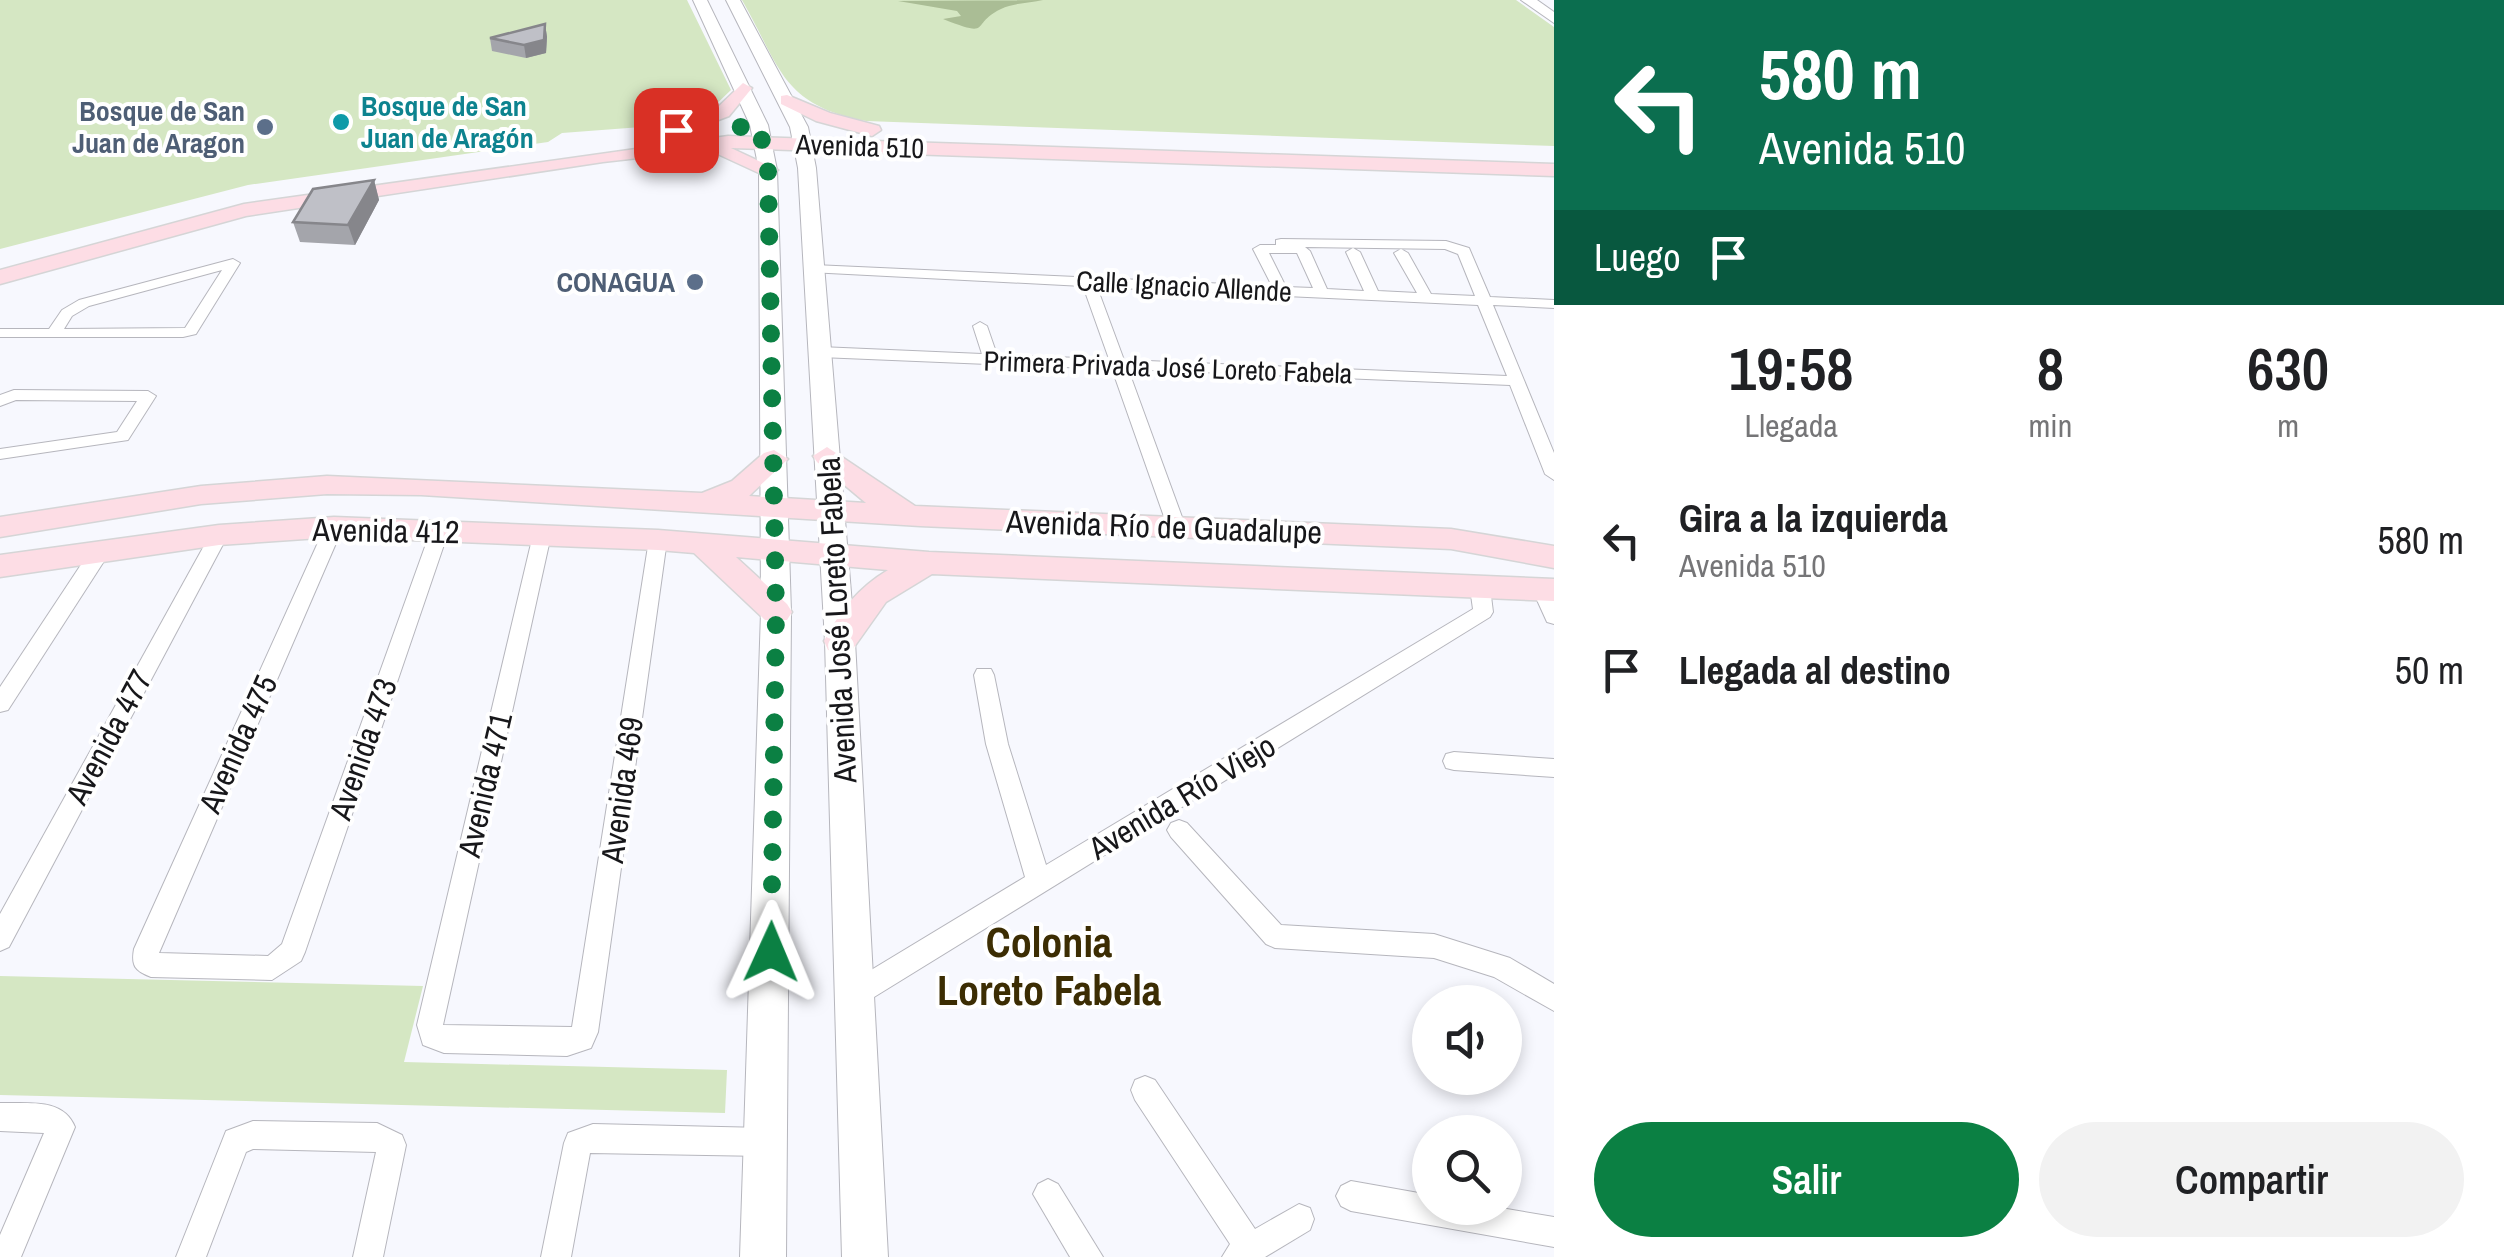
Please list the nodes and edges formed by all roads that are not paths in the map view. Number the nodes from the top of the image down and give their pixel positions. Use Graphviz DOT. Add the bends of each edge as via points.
graph roads {
  1 [pos="700,0"];
  2 [pos="733,0"];
  3 [pos="1528,0"];
  4 [pos="1554,19"];
  5 [pos="715,30"];
  6 [pos="750,32"];
  7 [pos="743,88"];
  8 [pos="787,100"];
  9 [pos="762,134"];
  10 [pos="801,135"];
  11 [pos="676,138"];
  12 [pos="869,138"];
  13 [pos="1276,152"];
  14 [pos="1554,153"];
  15 [pos="807,168"];
  16 [pos="768,170"];
  17 [pos="1554,170"];
  18 [pos="808,206"];
  19 [pos="768,207"];
  20 [pos="117,233"];
  21 [pos="1281,242"];
  22 [pos="1303,250"];
  23 [pos="1353,252"];
  24 [pos="1402,254"];
  25 [pos="1434,254"];
  26 [pos="0,256"];
  27 [pos="814,269"];
  28 [pos="0,278"];
  29 [pos="1088,282"];
  30 [pos="1281,290"];
  31 [pos="1322,292"];
  32 [pos="1373,295"];
  33 [pos="1426,298"];
  34 [pos="1483,301"];
  35 [pos="1554,304"];
  36 [pos="980,326"];
  37 [pos="0,333"];
  38 [pos="53,333"];
  39 [pos="820,352"];
  40 [pos="991,359"];
  41 [pos="1116,365"];
  42 [pos="1517,381"];
  43 [pos="0,401"];
  44 [pos="1530,412"];
  45 [pos="1554,414"];
  46 [pos="0,454"];
  47 [pos="827,456"];
  48 [pos="774,459"];
  49 [pos="1554,474"];
  50 [pos="701,503"];
  51 [pos="774,508"];
  52 [pos="832,510"];
  53 [pos="920,516"];
  54 [pos="334,527"];
  55 [pos="0,528"];
  56 [pos="1177,528"];
  57 [pos="440,530"];
  58 [pos="219,535"];
  59 [pos="542,535"];
  60 [pos="658,540"];
  61 [pos="705,546"];
  62 [pos="101,550"];
  63 [pos="774,551"];
  64 [pos="835,556"];
  65 [pos="1554,557"];
  66 [pos="930,563"];
  67 [pos="0,566"];
  68 [pos="1480,588"];
  69 [pos="1550,599"];
  70 [pos="776,612"];
  71 [pos="840,642"];
  72 [pos="984,674"];
  73 [pos="0,704"];
  74 [pos="1454,761"];
  75 [pos="1554,768"];
  76 [pos="1179,830"];
  77 [pos="1040,882"];
  78 [pos="0,939"];
  79 [pos="281,965"];
  80 [pos="858,992"];
  81 [pos="1554,998"];
  82 [pos="581,1038"];
  83 [pos="1145,1090"];
  84 [pos="0,1117"];
  85 [pos="768,1142"];
  86 [pos="1048,1194"];
  87 [pos="1351,1196"];
  88 [pos="1299,1219"];
  89 [pos="1554,1232"];
  90 [pos="1244,1252"];
  91 [pos="6,1257"];
  92 [pos="191,1257"];
  93 [pos="368,1257"];
  94 [pos="556,1257"];
  95 [pos="764,1257"];
  96 [pos="865,1257"];
  97 [pos="1088,1257"];
  1 -- 5 [label="main road, Avenida José Loreto Fabela"];
  2 -- 6 [label="main road, Avenida José Loreto Fabela"];
  3 -- 4 [label="main road"];
  5 -- 6 [label="main road"];
  5 -- 7 [label="main road, Avenida José Loreto Fabela"];
  6 -- 8 [label="main road, Avenida José Loreto Fabela"];
  7 -- 9 [label="main road, Avenida José Loreto Fabela"];
  7 -- 11 [label="main road" via="723,112"];
  8 -- 10 [label="main road, Avenida José Loreto Fabela"];
  8 -- 12 [label="main road"];
  9 -- 10 [label="main road, Avenida 510"];
  9 -- 11 [label="main road, Avenida 510"];
  9 -- 16 [label="main road, Avenida José Loreto Fabela"];
  10 -- 12 [label="main road, Avenida 510"];
  10 -- 15 [label="main road, Avenida José Loreto Fabela"];
  11 -- 16 [label="main road"];
  11 -- 20 [label="main road, Avenida 510"];
  12 -- 13 [label="main road, Avenida 510"];
  12 -- 15 [label="main road"];
  13 -- 14 [label="main road, Avenida 510"];
  13 -- 17 [label="main road, Avenida 510"];
  15 -- 18 [label="main road, Avenida José Loreto Fabela"];
  16 -- 19 [label="main road, Avenida José Loreto Fabela"];
  18 -- 19 [label="main road"];
  18 -- 27 [label="main road, Avenida José Loreto Fabela"];
  19 -- 48 [label="main road, Avenida José Loreto Fabela"];
  20 -- 26 [label="main road, Avenida 510"];
  20 -- 28 [label="main road, Avenida 510"];
  21 -- 34 [label="street" via="1454,246 1466,254"];
  22 -- 23 [label="street"];
  22 -- 30 [label="street" via="1260,249"];
  22 -- 31 [label="street"];
  23 -- 24 [label="street"];
  23 -- 32 [label="street"];
  24 -- 25 [label="street"];
  24 -- 33 [label="street"];
  27 -- 29 [label="street, Calle Ignacio Allende"];
  27 -- 39 [label="main road, Avenida José Loreto Fabela"];
  29 -- 30 [label="street, Calle Ignacio Allende"];
  29 -- 41 [label="street"];
  30 -- 31 [label="street, Calle Ignacio Allende"];
  31 -- 32 [label="street, Calle Ignacio Allende"];
  32 -- 33 [label="street, Calle Ignacio Allende"];
  33 -- 34 [label="street, Calle Ignacio Allende"];
  34 -- 35 [label="street, Calle Ignacio Allende"];
  34 -- 42 [label="street"];
  36 -- 40 [label="street"];
  37 -- 38 [label="street"];
  38 -- 38 [label="street" via="191,331 232,263 84,303"];
  39 -- 40 [label="street, Primera Privada José Loreto Fabela"];
  39 -- 47 [label="main road, Avenida José Loreto Fabela"];
  40 -- 41 [label="street, Primera Privada José Loreto Fabela"];
  41 -- 42 [label="street, Primera Privada José Loreto Fabela"];
  41 -- 56 [label="street"];
  42 -- 44 [label="street"];
  43 -- 46 [label="street" via="14,395 148,396 122,436"];
  44 -- 45 [label="street"];
  44 -- 49 [label="street"];
  47 -- 52 [label="main road, Avenida José Loreto Fabela"];
  47 -- 53 [label="main road" via="868,492"];
  48 -- 50 [label="main road" via="742,488"];
  48 -- 51 [label="main road, Avenida José Loreto Fabela"];
  50 -- 51 [label="main road, Avenida 412"];
  50 -- 55 [label="main road, Avenida 412" via="327,485 201,494"];
  51 -- 52 [label="main road, Avenida Río de Guadalupe"];
  51 -- 63 [label="main road, Avenida José Loreto Fabela"];
  52 -- 53 [label="main road, Avenida Río de Guadalupe"];
  52 -- 64 [label="main road, Avenida José Loreto Fabela"];
  53 -- 56 [label="main road, Avenida Río de Guadalupe"];
  54 -- 57 [label="main road, Avenida 412"];
  54 -- 58 [label="main road, Avenida 412"];
  54 -- 79 [label="street, Avenida 475" via="145,962"];
  56 -- 65 [label="main road, Avenida Río de Guadalupe" via="1451,539"];
  57 -- 59 [label="main road, Avenida 412"];
  57 -- 79 [label="street, Avenida 473" via="292,952"];
  58 -- 62 [label="main road, Avenida 412"];
  58 -- 78 [label="street, Avenida 477"];
  59 -- 60 [label="main road, Avenida 412"];
  59 -- 82 [label="street, Avenida 471" via="430,1025 444,1040"];
  60 -- 61 [label="main road, Avenida 412"];
  60 -- 82 [label="street, Avenida 469"];
  61 -- 63 [label="main road, Avenida 412"];
  61 -- 70 [label="main road"];
  62 -- 67 [label="main road, Avenida 412"];
  62 -- 73 [label="street"];
  63 -- 64 [label="main road, Avenida Río de Guadalupe"];
  63 -- 70 [label="main road, Avenida José Loreto Fabela"];
  64 -- 66 [label="main road, Avenida Río de Guadalupe"];
  64 -- 71 [label="main road, Avenida José Loreto Fabela"];
  66 -- 68 [label="main road, Avenida Río de Guadalupe"];
  66 -- 71 [label="main road" via="862,602"];
  68 -- 69 [label="main road, Avenida Río de Guadalupe"];
  68 -- 77 [label="street, Avenida Río Viejo" via="1483,612"];
  70 -- 85 [label="main road, Avenida José Loreto Fabela"];
  71 -- 80 [label="main road, Avenida José Loreto Fabela"];
  72 -- 77 [label="street" via="997,744"];
  74 -- 75 [label="street"];
  76 -- 81 [label="street" via="1274,936 1434,946 1500,967"];
  77 -- 80 [label="street, Avenida Río Viejo"];
  80 -- 96 [label="main road, Avenida José Loreto Fabela"];
  83 -- 90 [label="street"];
  84 -- 91 [label="street" via="52,1120 61,1128"];
  85 -- 94 [label="street" via="578,1143"];
  85 -- 95 [label="main road, Avenida José Loreto Fabela"];
  86 -- 97 [label="street"];
  87 -- 89 [label="street"];
  88 -- 90 [label="street"];
  92 -- 93 [label="street" via="236,1142 252,1135 377,1137 392,1145"];
}
